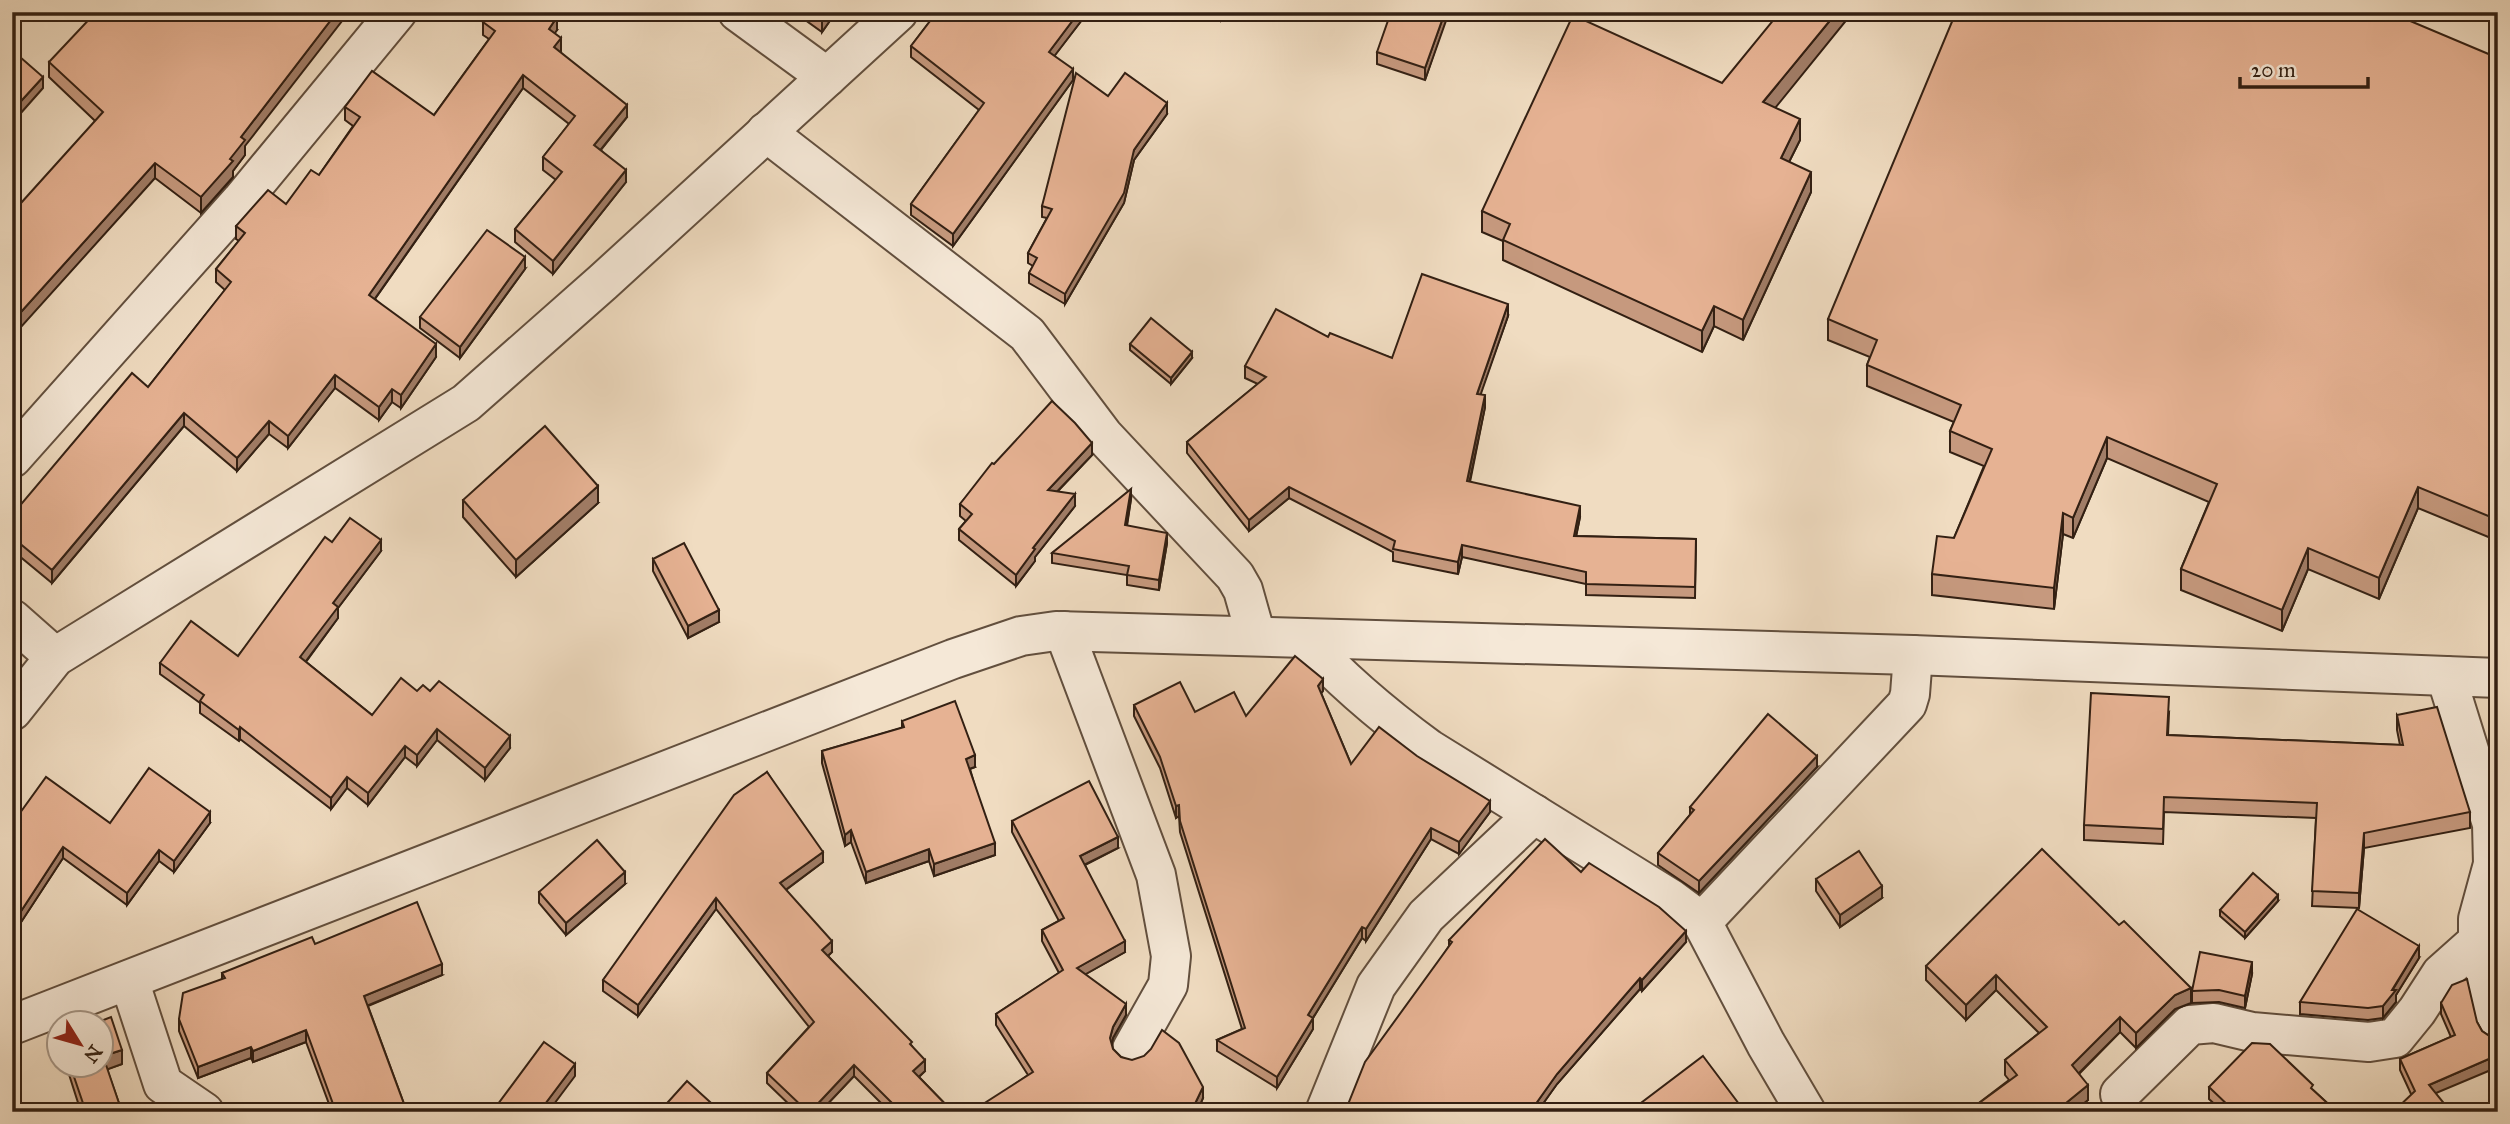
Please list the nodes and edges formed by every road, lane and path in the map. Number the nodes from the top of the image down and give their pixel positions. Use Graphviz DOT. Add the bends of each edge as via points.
graph roads {
  1 [pos="397,12"];
  2 [pos="738,12"];
  3 [pos="898,12"];
  4 [pos="827,77"];
  5 [pos="766,132"];
  6 [pos="12,458"];
  7 [pos="12,618"];
  8 [pos="1064,631"];
  9 [pos="1256,636"];
  10 [pos="1303,638"];
  11 [pos="1913,655"];
  12 [pos="55,657"];
  13 [pos="2445,676"];
  14 [pos="2498,678"];
  15 [pos="12,711"];
  16 [pos="1534,814"];
  17 [pos="1702,922"];
  18 [pos="2478,941"];
  19 [pos="129,980"];
  20 [pos="12,1025"];
  21 [pos="2498,1028"];
  22 [pos="1132,1049"];
  23 [pos="2120,1094"];
  24 [pos="204,1112"];
  25 [pos="1325,1112"];
  26 [pos="1806,1112"];
  1 -- 6 [label="street" via="241,201"];
  2 -- 4 [label="street"];
  3 -- 4 [label="street"];
  4 -- 5 [label="street"];
  5 -- 9 [label="street" via="1027,334 1103,435 1235,576"];
  5 -- 12 [label="street" via="466,403"];
  7 -- 12 [label="street"];
  8 -- 9 [label="street"];
  8 -- 19 [label="street" via="1021,636 953,659"];
  8 -- 22 [label="street" via="1156,875 1171,956 1168,985"];
  9 -- 10 [label="street"];
  10 -- 11 [label="street"];
  10 -- 16 [label="street" via="1394,723"];
  11 -- 13 [label="street"];
  11 -- 17 [label="street" via="1907,704"];
  12 -- 15 [label="street"];
  13 -- 14 [label="street"];
  13 -- 18 [label="street" via="2492,824 2493,864 2478,919"];
  16 -- 17 [label="street"];
  16 -- 25 [label="street" via="1426,916 1376,986"];
  17 -- 26 [label="street"];
  18 -- 21 [label="street"];
  18 -- 23 [label="street" via="2441,974 2395,1038 2369,1042 2252,1032 2214,1023 2190,1025"];
  19 -- 20 [label="street"];
  19 -- 24 [label="street" via="163,1084"];
}
